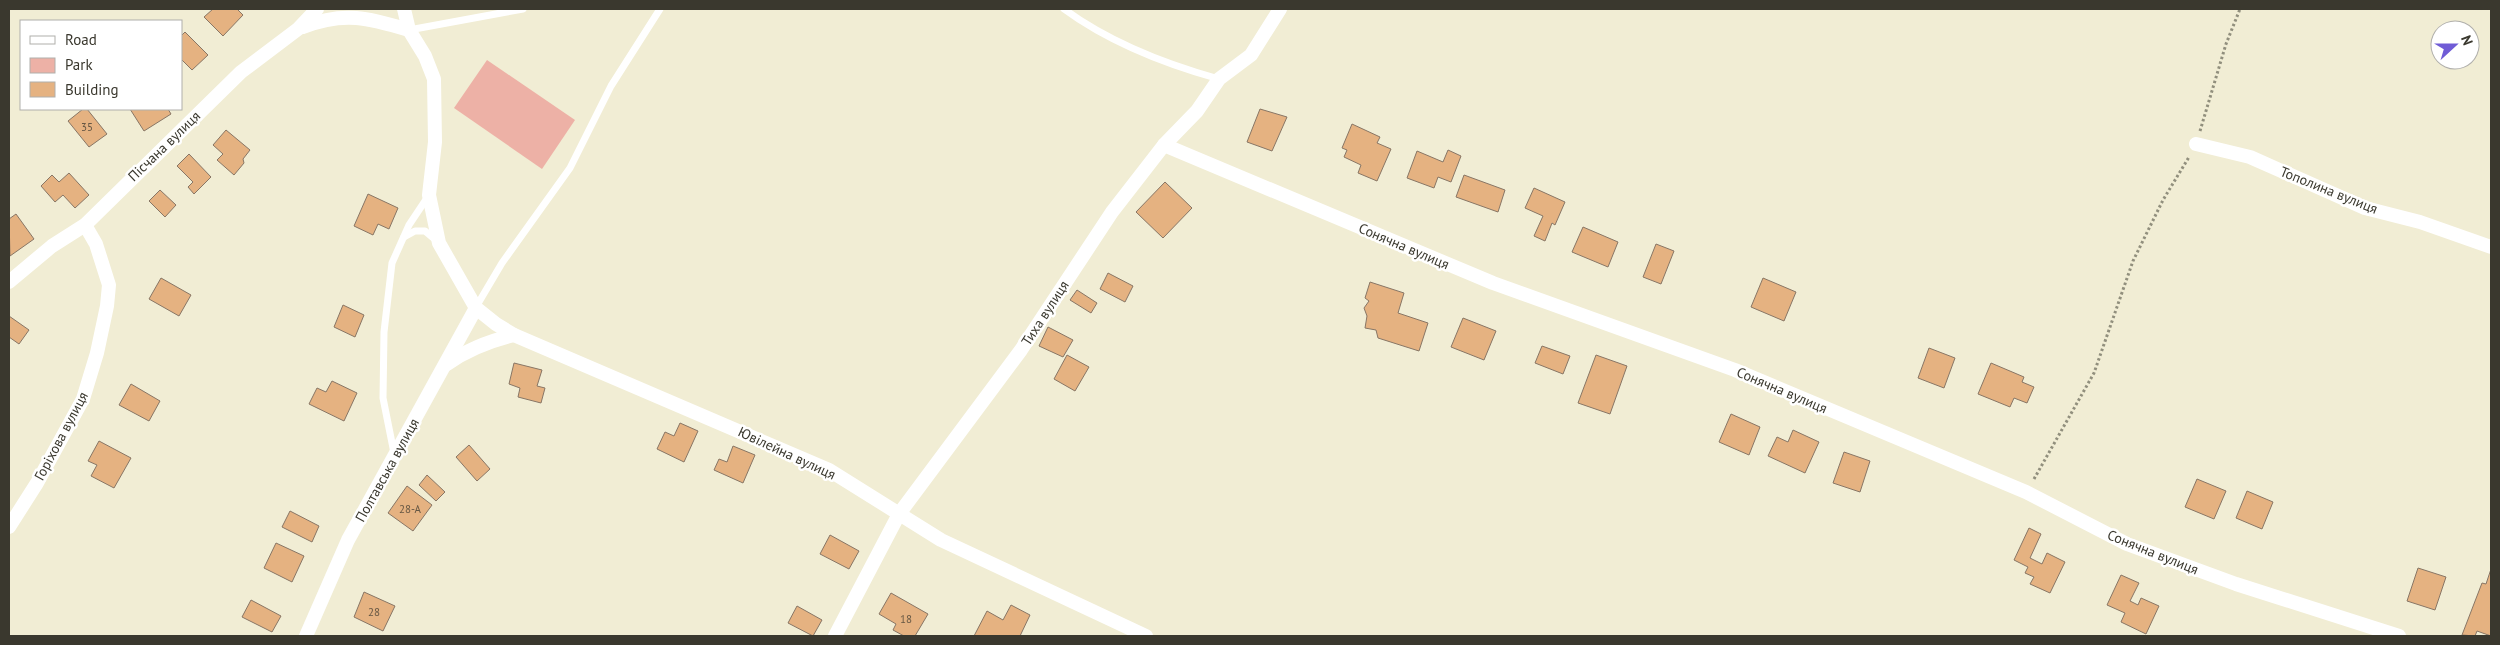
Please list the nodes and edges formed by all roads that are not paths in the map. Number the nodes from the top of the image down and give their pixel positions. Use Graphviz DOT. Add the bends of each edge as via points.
graph roads {
  1 [pos="317,9"];
  2 [pos="404,9"];
  3 [pos="523,9"];
  4 [pos="660,9"];
  5 [pos="1064,9"];
  6 [pos="1280,9"];
  7 [pos="298,29"];
  8 [pos="409,30"];
  9 [pos="1219,79"];
  10 [pos="2196,144"];
  11 [pos="1164,145"];
  12 [pos="429,195"];
  13 [pos="85,225"];
  14 [pos="404,237"];
  15 [pos="439,243"];
  16 [pos="2491,247"];
  17 [pos="9,282"];
  18 [pos="476,308"];
  19 [pos="514,335"];
  20 [pos="445,365"];
  21 [pos="394,456"];
  22 [pos="899,514"];
  23 [pos="9,527"];
  24 [pos="306,636"];
  25 [pos="835,636"];
  26 [pos="1146,636"];
  27 [pos="2399,636"];
  1 -- 7 [label="street, Пісчана вулиця"];
  2 -- 8 [label="street"];
  3 -- 8 [label="lane"];
  4 -- 18 [label="lane" via="611,86 570,168 502,263"];
  5 -- 9 [label="lane" via="1091,29 1188,71"];
  6 -- 9 [label="street, Тиха вулиця" via="1251,55"];
  7 -- 8 [label="street" via="324,19 346,16"];
  7 -- 13 [label="street, Пісчана вулиця" via="241,72"];
  8 -- 12 [label="street" via="434,79 435,142"];
  9 -- 11 [label="street, Тиха вулиця" via="1197,111"];
  10 -- 16 [label="street, Тополина вулиця" via="2250,157 2365,208 2420,222"];
  11 -- 22 [label="street, Тиха вулиця" via="1112,212 1021,350"];
  11 -- 27 [label="street, Сонячна вулиця" via="1493,284 1735,370 2026,492 2127,544 2236,584"];
  12 -- 14 [label="lane"];
  12 -- 15 [label="street"];
  13 -- 17 [label="street, Пісчана вулиця" via="52,246"];
  13 -- 23 [label="street, Горіхова вулиця" via="96,244 109,285 97,353 83,399"];
  14 -- 15 [label="lane" via="415,231 425,231"];
  14 -- 21 [label="lane" via="392,263 384,332 383,398"];
  15 -- 18 [label="street"];
  18 -- 19 [label="street, Ювілейна вулиця"];
  18 -- 20 [label="street, Полтавська вулиця"];
  19 -- 20 [label="street" via="491,340"];
  19 -- 22 [label="street, Ювілейна вулиця" via="829,470"];
  20 -- 21 [label="street, Полтавська вулиця"];
  21 -- 24 [label="street, Полтавська вулиця" via="348,540"];
  22 -- 25 [label="street, Тиха вулиця"];
  22 -- 26 [label="street, Ювілейна вулиця" via="966,553"];
}
